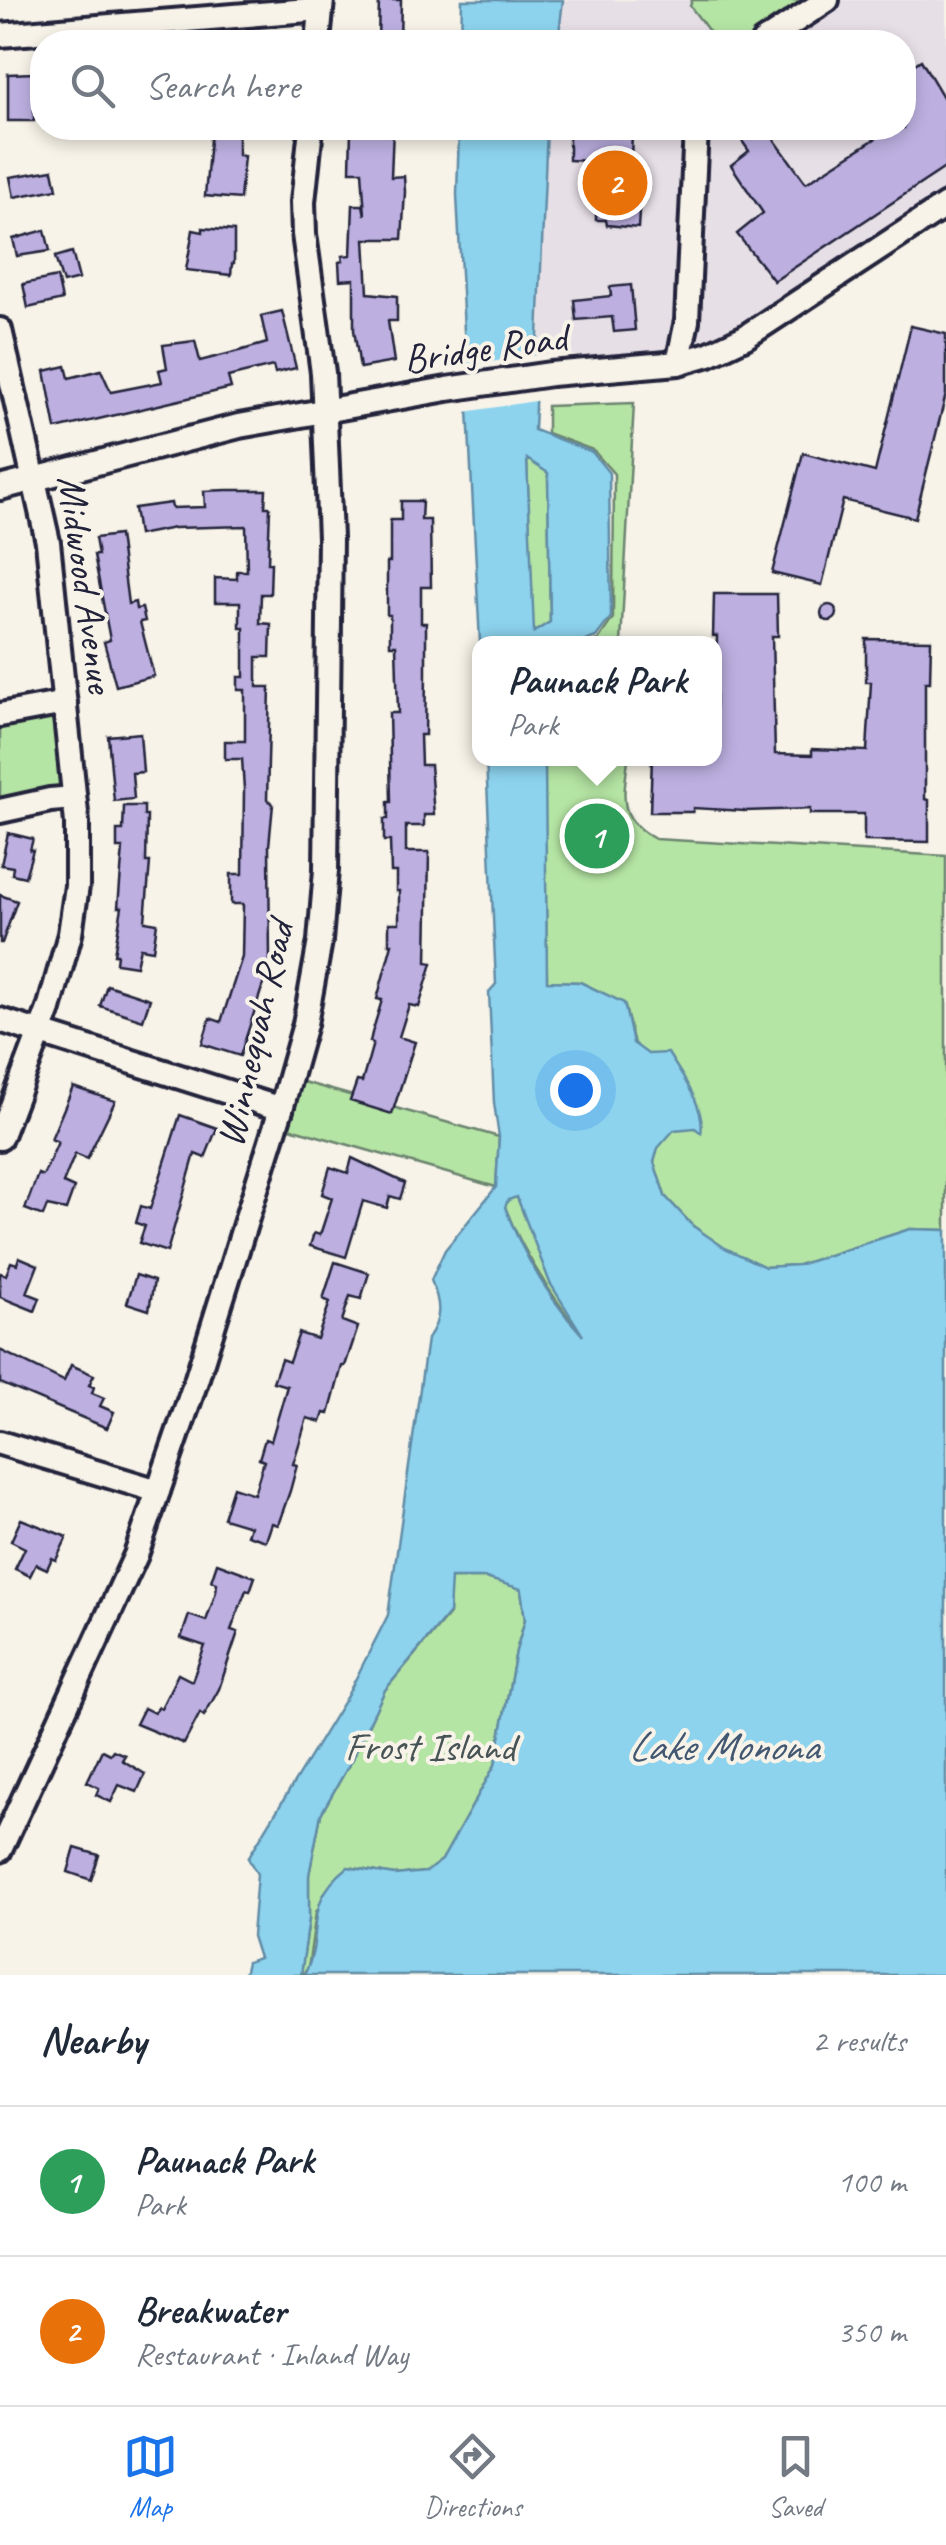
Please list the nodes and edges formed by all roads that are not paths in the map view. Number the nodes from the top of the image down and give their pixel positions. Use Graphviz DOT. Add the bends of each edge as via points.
graph roads {
  1 [pos="827,0"];
  2 [pos="322,4"];
  3 [pos="52,30"];
  4 [pos="319,30"];
  5 [pos="781,30"];
  6 [pos="30,32"];
  7 [pos="0,35"];
  8 [pos="310,140"];
  9 [pos="695,140"];
  10 [pos="946,205"];
  11 [pos="0,330"];
  12 [pos="678,363"];
  13 [pos="324,411"];
  14 [pos="36,480"];
  15 [pos="0,488"];
  16 [pos="65,704"];
  17 [pos="0,715"];
  18 [pos="74,798"];
  19 [pos="0,811"];
  20 [pos="0,1020"];
  21 [pos="41,1033"];
  22 [pos="280,1109"];
  23 [pos="0,1138"];
  24 [pos="0,1443"];
  25 [pos="158,1491"];
  26 [pos="5,1824"];
  27 [pos="0,1850"];
  1 -- 5 [label="street"];
  2 -- 3 [label="street"];
  2 -- 4 [label="street"];
  6 -- 7 [label="street"];
  8 -- 13 [label="street, Winnequah Road" via="304,234"];
  9 -- 12 [label="street" via="687,321"];
  10 -- 12 [label="street, Bridge Road" via="745,337"];
  11 -- 14 [label="street, Midwood Avenue"];
  12 -- 13 [label="street, Bridge Road" via="551,374"];
  13 -- 14 [label="street, Bridge Road" via="239,426"];
  13 -- 22 [label="street, Winnequah Road" via="330,538 326,870 311,991"];
  14 -- 15 [label="street, Bridge Road"];
  14 -- 16 [label="street, Midwood Avenue"];
  16 -- 17 [label="street"];
  16 -- 18 [label="street, Midwood Avenue"];
  18 -- 19 [label="street"];
  18 -- 21 [label="street, Midwood Avenue" via="77,886"];
  20 -- 21 [label="street"];
  21 -- 22 [label="street"];
  21 -- 23 [label="street, Midwood Avenue"];
  22 -- 25 [label="street, Winnequah Road"];
  24 -- 25 [label="street"];
  25 -- 26 [label="street, Winnequah Road" via="124,1584"];
  26 -- 27 [label="street, Winnequah Road"];
}
